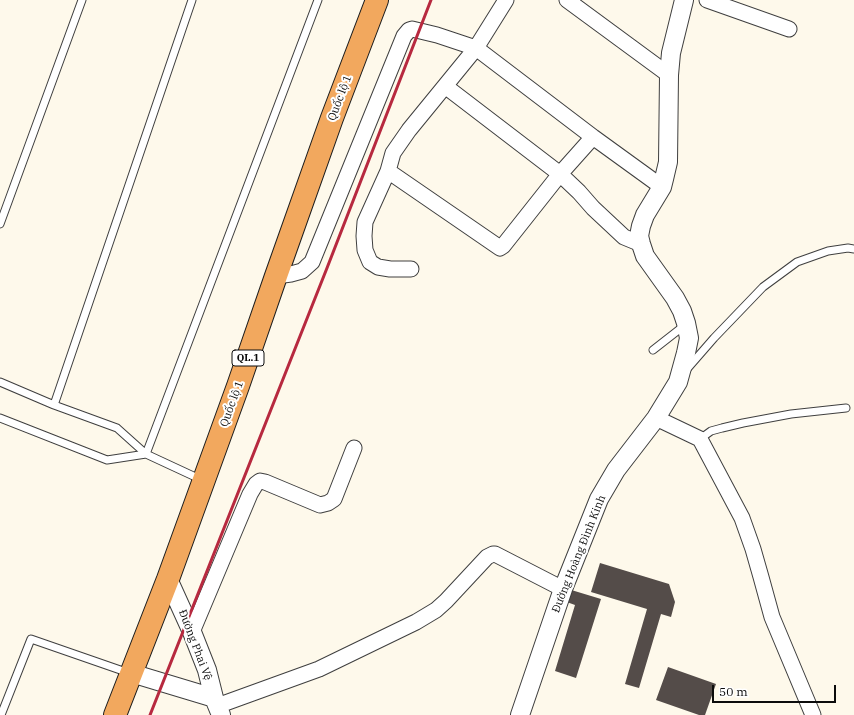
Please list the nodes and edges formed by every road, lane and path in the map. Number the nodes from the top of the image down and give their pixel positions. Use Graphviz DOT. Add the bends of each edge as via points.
graph roads {
  1 [pos="82,0"];
  2 [pos="192,0"];
  3 [pos="318,0"];
  4 [pos="377,0"];
  5 [pos="506,0"];
  6 [pos="567,0"];
  7 [pos="684,0"];
  8 [pos="707,0"];
  9 [pos="789,29"];
  10 [pos="476,48"];
  11 [pos="669,75"];
  12 [pos="445,86"];
  13 [pos="593,137"];
  14 [pos="388,171"];
  15 [pos="560,174"];
  16 [pos="662,187"];
  17 [pos="0,224"];
  18 [pos="640,244"];
  19 [pos="854,249"];
  20 [pos="411,269"];
  21 [pos="276,276"];
  22 [pos="686,323"];
  23 [pos="653,350"];
  24 [pos="0,382"];
  25 [pos="678,382"];
  26 [pos="54,405"];
  27 [pos="846,408"];
  28 [pos="0,418"];
  29 [pos="656,418"];
  30 [pos="700,439"];
  31 [pos="354,448"];
  32 [pos="146,454"];
  33 [pos="204,481"];
  34 [pos="168,579"];
  35 [pos="563,589"];
  36 [pos="192,632"];
  37 [pos="131,673"];
  38 [pos="217,706"];
  39 [pos="1,715"];
  40 [pos="115,715"];
  41 [pos="520,715"];
  42 [pos="813,715"];
  1 -- 17 [label="lane"];
  2 -- 26 [label="lane"];
  3 -- 32 [label="lane"];
  4 -- 21 [label="highway, Quốc lộ 1 / QL.1"];
  5 -- 10 [label="street"];
  6 -- 11 [label="street"];
  7 -- 11 [label="street"];
  8 -- 9 [label="street"];
  10 -- 12 [label="street"];
  10 -- 13 [label="street"];
  10 -- 21 [label="street" via="420,30 412,29 406,33 312,262 302,271"];
  11 -- 16 [label="street" via="668,162"];
  12 -- 14 [label="street" via="393,153"];
  12 -- 15 [label="street"];
  13 -- 15 [label="street"];
  13 -- 16 [label="street"];
  14 -- 15 [label="street" via="500,248"];
  14 -- 20 [label="street" via="365,222 364,250 370,262 378,267"];
  15 -- 18 [label="street" via="615,229"];
  16 -- 18 [label="street" via="645,215 639,236"];
  18 -- 22 [label="street, Đường Hoàng Đình Kinh" via="645,256 675,298"];
  19 -- 25 [label="lane" via="828,251 797,262 763,287 714,338"];
  21 -- 33 [label="highway, Quốc lộ 1 / QL.1"];
  22 -- 23 [label="lane"];
  22 -- 25 [label="street, Đường Hoàng Đình Kinh" via="689,338"];
  24 -- 26 [label="lane"];
  25 -- 29 [label="street, Đường Hoàng Đình Kinh"];
  26 -- 32 [label="lane" via="117,428"];
  27 -- 30 [label="lane" via="743,423 711,431"];
  28 -- 32 [label="lane" via="107,460"];
  29 -- 30 [label="street"];
  29 -- 35 [label="street, Đường Hoàng Đình Kinh" via="616,470 599,500"];
  30 -- 42 [label="street" via="742,518 772,617"];
  31 -- 36 [label="street" via="334,499 320,506 265,482 260,481 256,484"];
  32 -- 33 [label="lane"];
  33 -- 34 [label="highway, Quốc lộ 1 / QL.1"];
  34 -- 36 [label="street, Đường Phai Vệ"];
  34 -- 37 [label="highway, Quốc lộ 1 / QL.1"];
  35 -- 38 [label="street" via="493,554 487,557 436,610 416,622 319,670"];
  35 -- 41 [label="street, Đường Hoàng Đình Kinh"];
  36 -- 38 [label="street, Đường Phai Vệ" via="207,670"];
  37 -- 38 [label="street, Đường Phai Vệ"];
  37 -- 39 [label="lane" via="31,639"];
  37 -- 40 [label="highway, Quốc lộ 1 / QL.1"];
}
